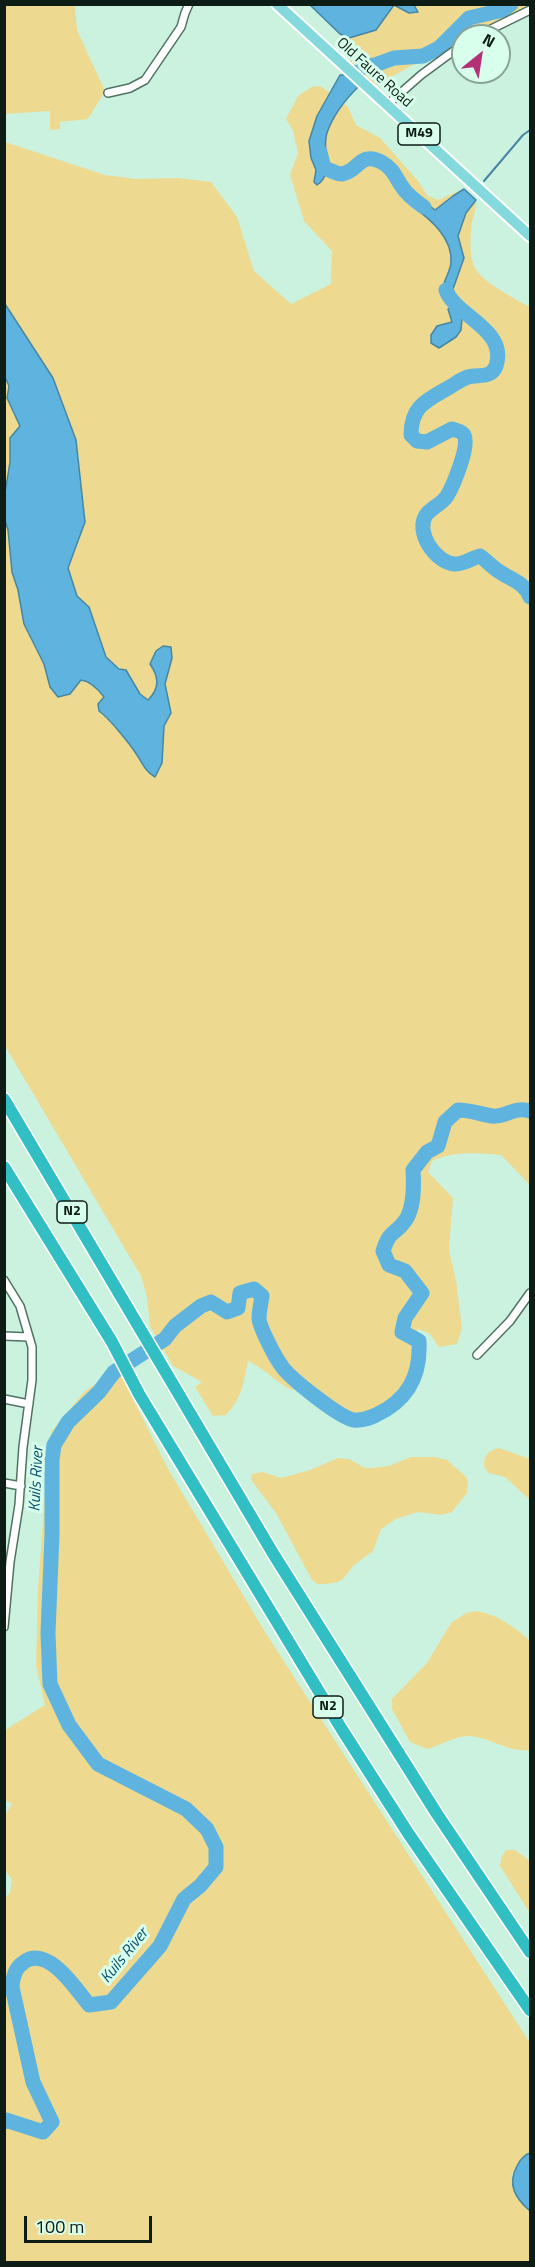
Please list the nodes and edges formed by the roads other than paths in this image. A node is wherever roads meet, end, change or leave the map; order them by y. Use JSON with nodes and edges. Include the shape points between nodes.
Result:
{"nodes":[{"id":1,"x":189,"y":4,"type":"edge"},
{"id":2,"x":277,"y":4,"type":"edge"},
{"id":3,"x":531,"y":10,"type":"edge"},
{"id":4,"x":502,"y":24,"type":"edge"},
{"id":5,"x":451,"y":53,"type":"edge"},
{"id":6,"x":108,"y":93,"type":"dead end"},
{"id":7,"x":387,"y":105,"type":"junction"},
{"id":8,"x":531,"y":236,"type":"edge"},
{"id":9,"x":4,"y":1099,"type":"edge"},
{"id":10,"x":4,"y":1167,"type":"edge"},
{"id":11,"x":4,"y":1280,"type":"edge"},
{"id":12,"x":531,"y":1293,"type":"edge"},
{"id":13,"x":4,"y":1336,"type":"edge"},
{"id":14,"x":28,"y":1337,"type":"junction"},
{"id":15,"x":477,"y":1354,"type":"dead end"},
{"id":16,"x":4,"y":1399,"type":"edge"},
{"id":17,"x":29,"y":1404,"type":"junction"},
{"id":18,"x":4,"y":1483,"type":"edge"},
{"id":19,"x":21,"y":1486,"type":"junction"},
{"id":20,"x":4,"y":1627,"type":"edge"},
{"id":21,"x":531,"y":1952,"type":"edge"},
{"id":22,"x":531,"y":2010,"type":"edge"}],
"edges":[{"from":1,"to":6,"type":"street","via":[[182,27],[145,81]]},
{"from":2,"to":7,"type":"main road","name":"Old Faure Road","number":"M49"},
{"from":3,"to":4,"type":"street"},
{"from":5,"to":7,"type":"street"},
{"from":7,"to":8,"type":"main road","name":"Old Faure Road","number":"M49"},
{"from":9,"to":21,"type":"highway","number":"N2","via":[[274,1555],[437,1814]]},
{"from":10,"to":22,"type":"highway","number":"N2","via":[[341,1728],[408,1833]]},
{"from":11,"to":14,"type":"street","via":[[20,1306]]},
{"from":12,"to":15,"type":"street"},
{"from":13,"to":14,"type":"street"},
{"from":14,"to":17,"type":"street","via":[[32,1347]]},
{"from":16,"to":17,"type":"street"},
{"from":17,"to":19,"type":"street"},
{"from":18,"to":19,"type":"street"},
{"from":19,"to":20,"type":"street"}]}
